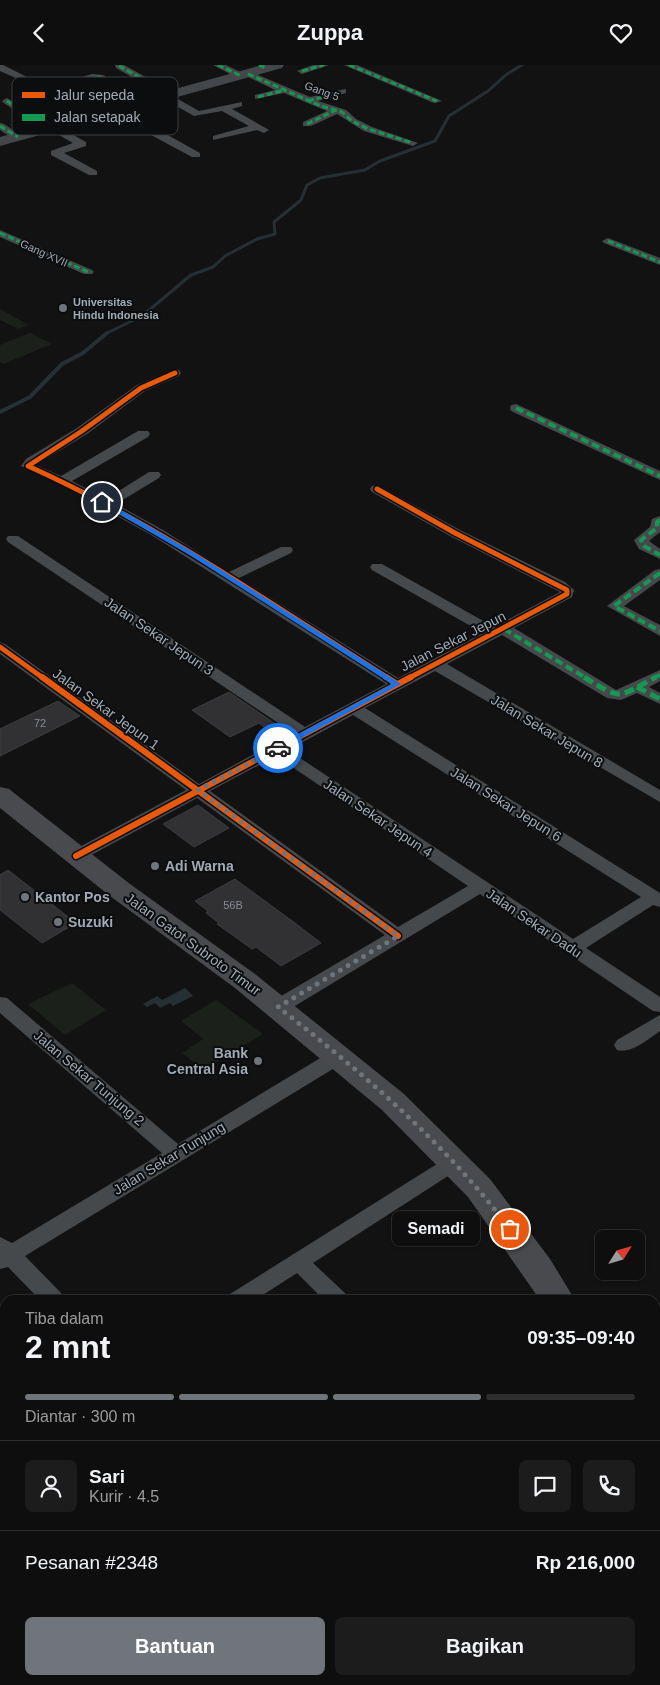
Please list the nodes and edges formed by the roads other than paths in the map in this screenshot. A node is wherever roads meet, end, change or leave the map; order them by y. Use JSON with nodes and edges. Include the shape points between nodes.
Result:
{"nodes":[{"id":1,"x":218,"y":65,"type":"edge"},
{"id":2,"x":324,"y":65,"type":"edge"},
{"id":3,"x":348,"y":65,"type":"edge"},
{"id":4,"x":0,"y":67,"type":"edge"},
{"id":5,"x":119,"y":67,"type":"dead end"},
{"id":6,"x":258,"y":70,"type":"edge"},
{"id":7,"x":302,"y":71,"type":"dead end"},
{"id":8,"x":22,"y":77,"type":"edge"},
{"id":9,"x":137,"y":77,"type":"edge"},
{"id":10,"x":285,"y":90,"type":"junction"},
{"id":11,"x":343,"y":91,"type":"dead end"},
{"id":12,"x":178,"y":94,"type":"edge"},
{"id":13,"x":258,"y":97,"type":"dead end"},
{"id":14,"x":7,"y":101,"type":"dead end"},
{"id":15,"x":178,"y":101,"type":"edge"},
{"id":16,"x":308,"y":101,"type":"junction"},
{"id":17,"x":437,"y":101,"type":"dead end"},
{"id":18,"x":12,"y":104,"type":"edge"},
{"id":19,"x":239,"y":104,"type":"dead end"},
{"id":20,"x":223,"y":108,"type":"junction"},
{"id":21,"x":336,"y":110,"type":"junction"},
{"id":22,"x":307,"y":124,"type":"dead end"},
{"id":23,"x":0,"y":126,"type":"edge"},
{"id":24,"x":12,"y":133,"type":"edge"},
{"id":25,"x":15,"y":135,"type":"edge"},
{"id":26,"x":26,"y":135,"type":"edge"},
{"id":27,"x":63,"y":135,"type":"edge"},
{"id":28,"x":160,"y":135,"type":"edge"},
{"id":29,"x":18,"y":137,"type":"junction"},
{"id":30,"x":217,"y":138,"type":"dead end"},
{"id":31,"x":0,"y":142,"type":"edge"},
{"id":32,"x":413,"y":143,"type":"dead end"},
{"id":33,"x":196,"y":155,"type":"dead end"},
{"id":34,"x":93,"y":173,"type":"dead end"},
{"id":35,"x":0,"y":233,"type":"edge"},
{"id":36,"x":608,"y":241,"type":"dead end"},
{"id":37,"x":660,"y":262,"type":"edge"},
{"id":38,"x":88,"y":272,"type":"dead end"},
{"id":39,"x":175,"y":373,"type":"dead end"},
{"id":40,"x":516,"y":408,"type":"dead end"},
{"id":41,"x":143,"y":434,"type":"dead end"},
{"id":42,"x":154,"y":475,"type":"dead end"},
{"id":43,"x":660,"y":476,"type":"edge"},
{"id":44,"x":62,"y":481,"type":"junction"},
{"id":45,"x":376,"y":489,"type":"dead end"},
{"id":46,"x":107,"y":504,"type":"junction"},
{"id":47,"x":660,"y":520,"type":"edge"},
{"id":48,"x":13,"y":539,"type":"dead end"},
{"id":49,"x":286,"y":549,"type":"dead end"},
{"id":50,"x":660,"y":555,"type":"edge"},
{"id":51,"x":377,"y":567,"type":"dead end"},
{"id":52,"x":660,"y":573,"type":"edge"},
{"id":53,"x":229,"y":577,"type":"junction"},
{"id":54,"x":499,"y":631,"type":"junction"},
{"id":55,"x":660,"y":631,"type":"edge"},
{"id":56,"x":0,"y":647,"type":"edge"},
{"id":57,"x":435,"y":665,"type":"junction"},
{"id":58,"x":660,"y":675,"type":"edge"},
{"id":59,"x":397,"y":684,"type":"junction"},
{"id":60,"x":637,"y":687,"type":"junction"},
{"id":61,"x":660,"y":699,"type":"edge"},
{"id":62,"x":353,"y":708,"type":"junction"},
{"id":63,"x":305,"y":734,"type":"junction"},
{"id":64,"x":276,"y":749,"type":"junction"},
{"id":65,"x":198,"y":790,"type":"junction"},
{"id":66,"x":0,"y":795,"type":"edge"},
{"id":67,"x":660,"y":797,"type":"edge"},
{"id":68,"x":76,"y":856,"type":"junction"},
{"id":69,"x":480,"y":886,"type":"junction"},
{"id":70,"x":656,"y":899,"type":"edge"},
{"id":71,"x":398,"y":936,"type":"junction"},
{"id":72,"x":572,"y":948,"type":"junction"},
{"id":73,"x":0,"y":1003,"type":"edge"},
{"id":74,"x":278,"y":1007,"type":"junction"},
{"id":75,"x":660,"y":1007,"type":"edge"},
{"id":76,"x":660,"y":1023,"type":"edge"},
{"id":77,"x":624,"y":1045,"type":"dead end"},
{"id":78,"x":339,"y":1056,"type":"junction"},
{"id":79,"x":177,"y":1153,"type":"junction"},
{"id":80,"x":455,"y":1162,"type":"junction"},
{"id":81,"x":3,"y":1254,"type":"edge"},
{"id":82,"x":299,"y":1261,"type":"junction"},
{"id":83,"x":48,"y":1295,"type":"edge"},
{"id":84,"x":246,"y":1295,"type":"edge"},
{"id":85,"x":333,"y":1295,"type":"edge"},
{"id":86,"x":555,"y":1295,"type":"edge"}],
"edges":[{"from":1,"to":6,"type":"street","name":"Gang 5"},
{"from":2,"to":7,"type":"street"},
{"from":3,"to":17,"type":"street"},
{"from":4,"to":8,"type":"street"},
{"from":5,"to":9,"type":"street"},
{"from":6,"to":10,"type":"street","name":"Gang 5"},
{"from":6,"to":12,"type":"main road"},
{"from":10,"to":13,"type":"street"},
{"from":10,"to":16,"type":"street","name":"Gang 5"},
{"from":11,"to":16,"type":"street"},
{"from":14,"to":18,"type":"street"},
{"from":15,"to":20,"type":"street","via":[[198,114]]},
{"from":16,"to":21,"type":"street","name":"Gang 5"},
{"from":19,"to":20,"type":"street"},
{"from":20,"to":30,"type":"street","via":[[260,129]]},
{"from":21,"to":22,"type":"street"},
{"from":21,"to":32,"type":"street","name":"Gang 5","via":[[368,129]]},
{"from":23,"to":24,"type":"street"},
{"from":25,"to":29,"type":"street"},
{"from":26,"to":29,"type":"main road"},
{"from":27,"to":34,"type":"street","via":[[82,144],[56,153]]},
{"from":28,"to":33,"type":"street"},
{"from":29,"to":31,"type":"main road"},
{"from":35,"to":38,"type":"street","name":"Gang XVII"},
{"from":36,"to":37,"type":"street"},
{"from":39,"to":44,"type":"street","via":[[141,388],[28,466]]},
{"from":40,"to":43,"type":"street"},
{"from":41,"to":44,"type":"street"},
{"from":42,"to":46,"type":"street"},
{"from":44,"to":46,"type":"street"},
{"from":45,"to":54,"type":"street","name":"Jalan Sekar Jepun","via":[[567,590],[568,594],[563,598]]},
{"from":46,"to":53,"type":"street"},
{"from":47,"to":50,"type":"street","via":[[657,528],[641,540],[644,546]]},
{"from":48,"to":63,"type":"street","name":"Jalan Sekar Jepun 3"},
{"from":49,"to":53,"type":"street"},
{"from":51,"to":54,"type":"street"},
{"from":52,"to":55,"type":"street","via":[[614,606]]},
{"from":53,"to":59,"type":"street"},
{"from":54,"to":57,"type":"street","name":"Jalan Sekar Jepun"},
{"from":54,"to":60,"type":"street","name":"Jalan Sekar Jepun","via":[[613,695],[621,695]]},
{"from":56,"to":65,"type":"street","name":"Jalan Sekar Jepun 1"},
{"from":57,"to":59,"type":"street","name":"Jalan Sekar Jepun"},
{"from":57,"to":67,"type":"street","name":"Jalan Sekar Jepun 8"},
{"from":58,"to":60,"type":"street","name":"Jalan Sekar Jepun"},
{"from":59,"to":62,"type":"street","name":"Jalan Sekar Jepun"},
{"from":60,"to":61,"type":"street"},
{"from":62,"to":63,"type":"street","name":"Jalan Sekar Jepun"},
{"from":62,"to":70,"type":"street","name":"Jalan Sekar Jepun 6"},
{"from":63,"to":64,"type":"street","name":"Jalan Sekar Jepun"},
{"from":64,"to":65,"type":"street","name":"Jalan Sekar Jepun"},
{"from":64,"to":69,"type":"street","name":"Jalan Sekar Jepun 4"},
{"from":65,"to":68,"type":"street","name":"Jalan Sekar Jepun"},
{"from":65,"to":71,"type":"street","name":"Jalan Sekar Jepun 1"},
{"from":66,"to":68,"type":"highway","name":"Jalan Gatot Subroto Timur"},
{"from":68,"to":74,"type":"highway","name":"Jalan Gatot Subroto Timur"},
{"from":69,"to":71,"type":"street","name":"Jalan Sekar Dadu"},
{"from":69,"to":72,"type":"street","name":"Jalan Sekar Dadu"},
{"from":70,"to":72,"type":"street"},
{"from":71,"to":74,"type":"street","name":"Jalan Sekar Dadu"},
{"from":72,"to":75,"type":"street","name":"Jalan Sekar Dadu"},
{"from":73,"to":79,"type":"street","name":"Jalan Sekar Tunjung 2"},
{"from":74,"to":78,"type":"highway","name":"Jalan Gatot Subroto Timur"},
{"from":76,"to":77,"type":"street"},
{"from":78,"to":79,"type":"street","name":"Jalan Sekar Tunjung"},
{"from":78,"to":80,"type":"highway","name":"Jalan Gatot Subroto Timur"},
{"from":79,"to":81,"type":"street","name":"Jalan Sekar Tunjung"},
{"from":80,"to":82,"type":"street"},
{"from":80,"to":86,"type":"highway","name":"Jalan Gatot Subroto Timur","via":[[510,1229]]},
{"from":81,"to":83,"type":"street"},
{"from":82,"to":84,"type":"street"},
{"from":82,"to":85,"type":"street"}]}
